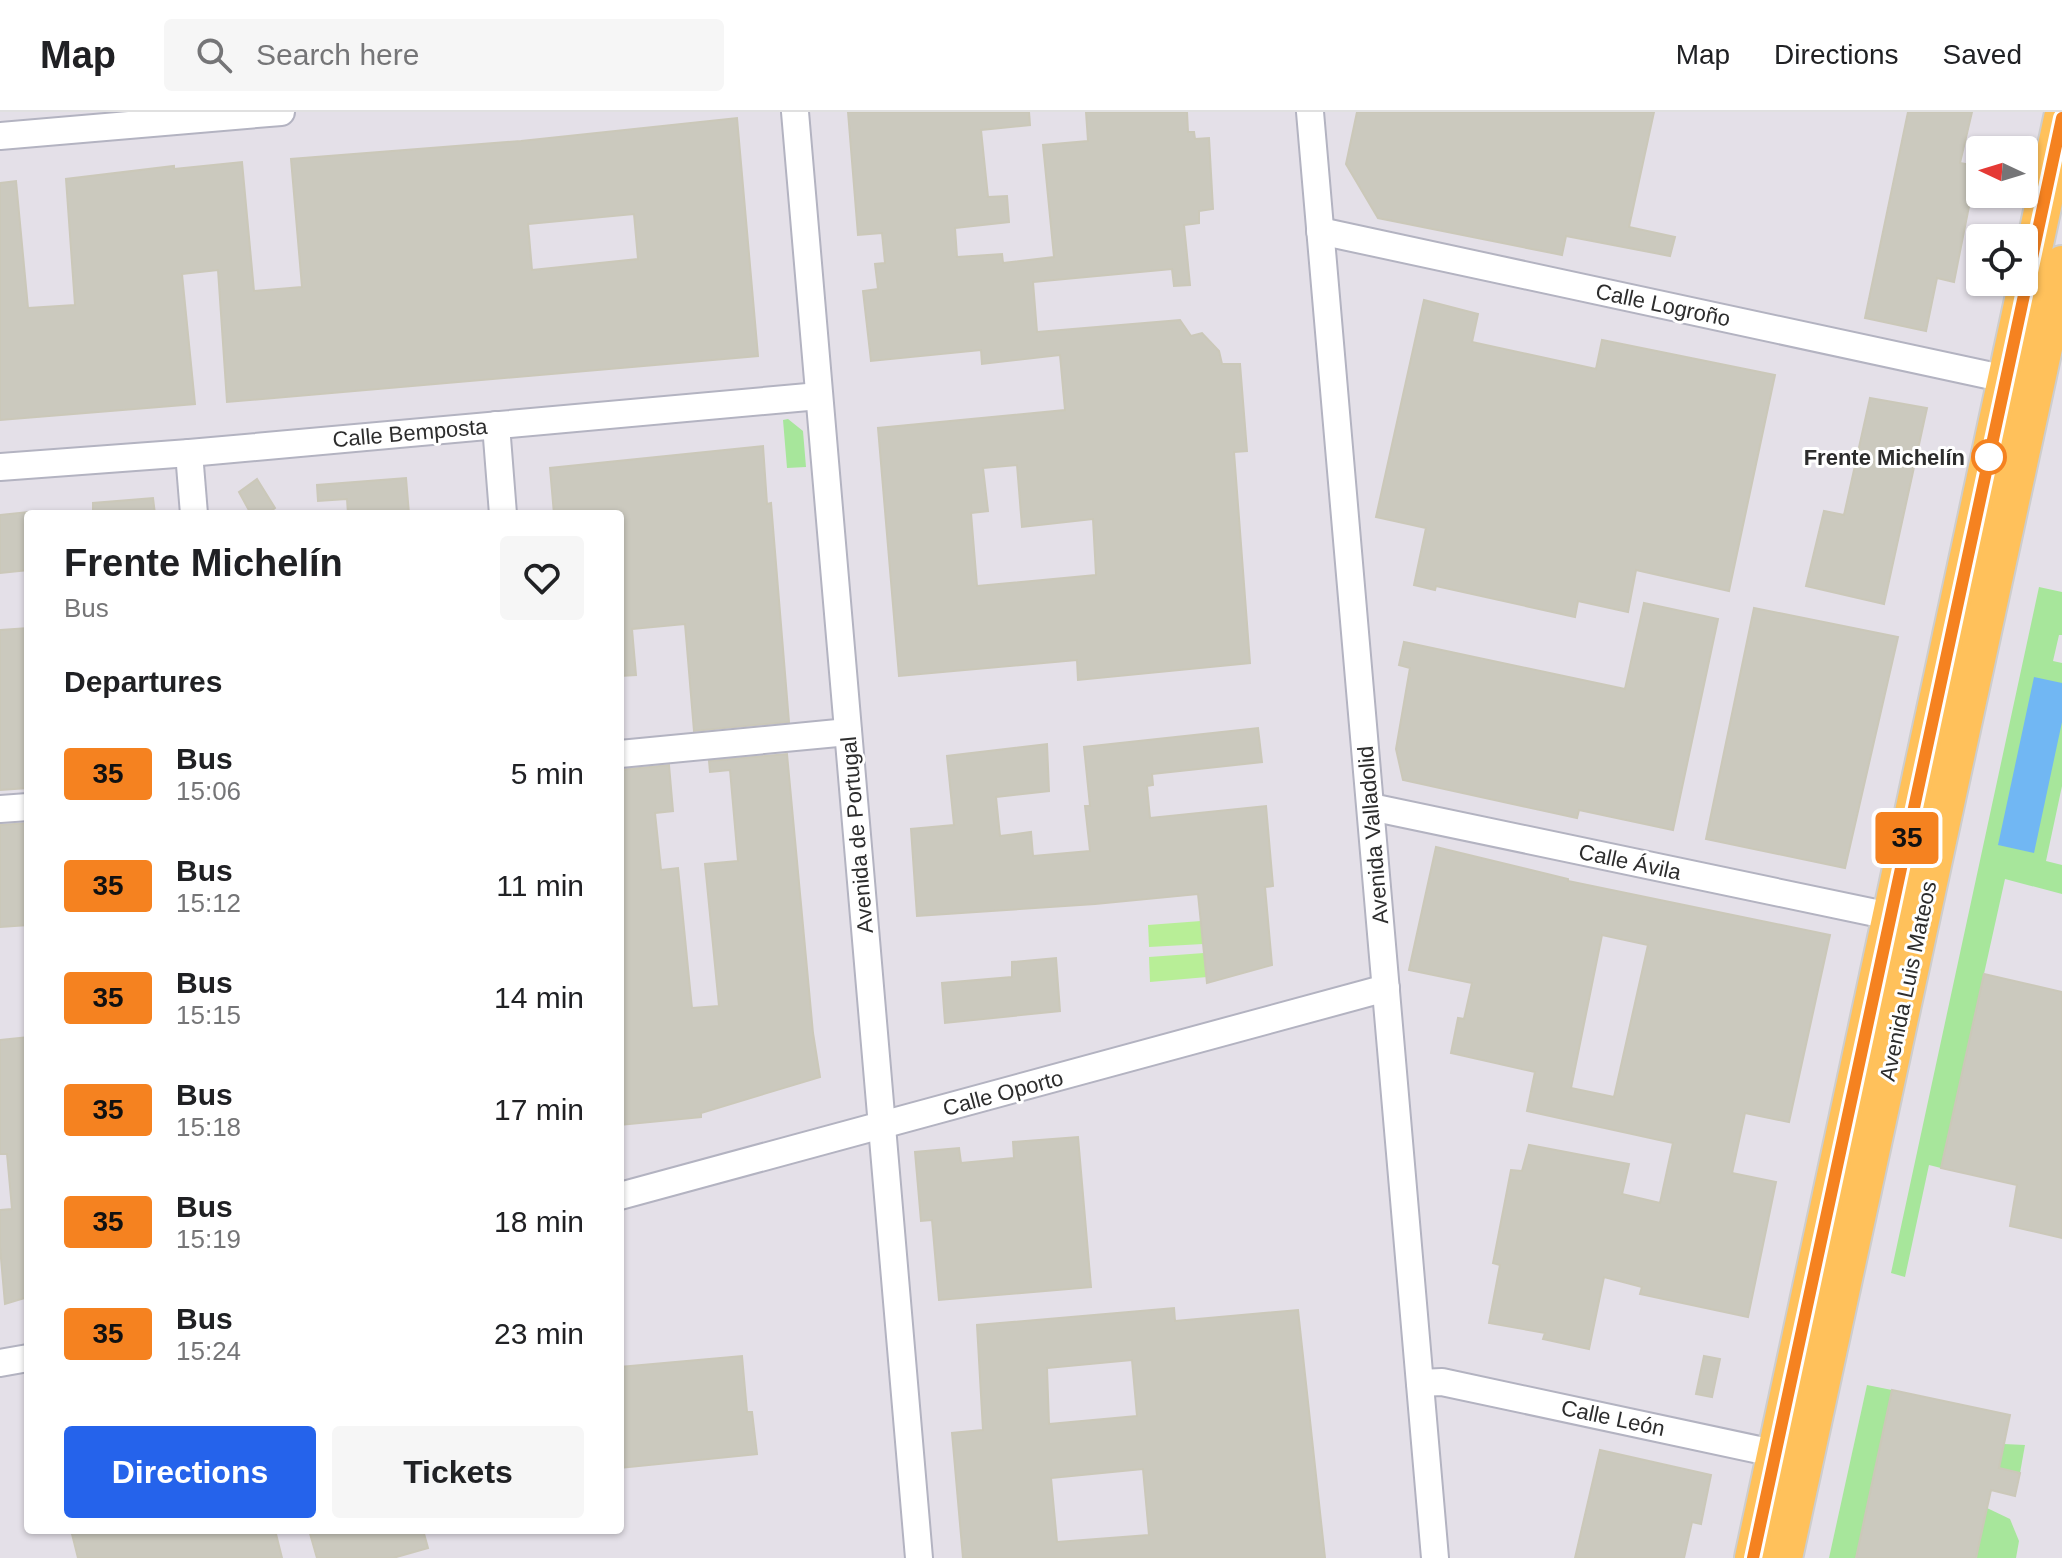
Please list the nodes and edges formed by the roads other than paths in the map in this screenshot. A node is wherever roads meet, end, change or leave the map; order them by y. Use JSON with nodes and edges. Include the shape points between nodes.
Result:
{"nodes":[{"id":1,"x":281,"y":112,"type":"edge"},
{"id":2,"x":795,"y":112,"type":"edge"},
{"id":3,"x":1310,"y":112,"type":"edge"},
{"id":4,"x":2062,"y":118,"type":"edge"},
{"id":5,"x":0,"y":136,"type":"edge"},
{"id":6,"x":1320,"y":231,"type":"junction"},
{"id":7,"x":2062,"y":264,"type":"edge"},
{"id":8,"x":2006,"y":379,"type":"junction"},
{"id":9,"x":819,"y":396,"type":"junction"},
{"id":10,"x":496,"y":425,"type":"junction"},
{"id":11,"x":189,"y":453,"type":"junction"},
{"id":12,"x":0,"y":467,"type":"edge"},
{"id":13,"x":194,"y":510,"type":"edge"},
{"id":14,"x":503,"y":510,"type":"edge"},
{"id":15,"x":848,"y":732,"type":"junction"},
{"id":16,"x":624,"y":754,"type":"edge"},
{"id":17,"x":24,"y":807,"type":"edge"},
{"id":18,"x":1371,"y":807,"type":"junction"},
{"id":19,"x":0,"y":809,"type":"edge"},
{"id":20,"x":1890,"y":916,"type":"junction"},
{"id":21,"x":1386,"y":988,"type":"junction"},
{"id":22,"x":880,"y":1126,"type":"junction"},
{"id":23,"x":624,"y":1195,"type":"edge"},
{"id":24,"x":24,"y":1359,"type":"edge"},
{"id":25,"x":0,"y":1363,"type":"edge"},
{"id":26,"x":1420,"y":1383,"type":"junction"},
{"id":27,"x":1790,"y":1456,"type":"junction"},
{"id":28,"x":919,"y":1558,"type":"edge"},
{"id":29,"x":1435,"y":1558,"type":"edge"},
{"id":30,"x":1753,"y":1558,"type":"edge"},
{"id":31,"x":1784,"y":1558,"type":"edge"}],
"edges":[{"from":1,"to":5,"type":"street"},
{"from":2,"to":9,"type":"street","name":"Avenida de Portugal"},
{"from":3,"to":6,"type":"street","name":"Avenida Valladolid"},
{"from":4,"to":8,"type":"highway","name":"Avenida Luis Mateos"},
{"from":6,"to":8,"type":"street","name":"Calle Logroño"},
{"from":6,"to":18,"type":"street","name":"Avenida Valladolid"},
{"from":7,"to":27,"type":"highway","name":"Avenida Luis Mateos"},
{"from":8,"to":20,"type":"highway","name":"Avenida Luis Mateos"},
{"from":9,"to":10,"type":"street","name":"Calle Bemposta"},
{"from":9,"to":15,"type":"street","name":"Avenida de Portugal"},
{"from":10,"to":11,"type":"street","name":"Calle Bemposta"},
{"from":10,"to":14,"type":"street"},
{"from":11,"to":12,"type":"street","name":"Calle Bemposta"},
{"from":11,"to":13,"type":"street"},
{"from":15,"to":16,"type":"street"},
{"from":15,"to":22,"type":"street","name":"Avenida de Portugal"},
{"from":17,"to":19,"type":"street"},
{"from":18,"to":20,"type":"street","name":"Calle Ávila"},
{"from":18,"to":21,"type":"street","name":"Avenida Valladolid"},
{"from":20,"to":27,"type":"highway","name":"Avenida Luis Mateos"},
{"from":21,"to":22,"type":"street","name":"Calle Oporto"},
{"from":21,"to":26,"type":"street","name":"Avenida Valladolid"},
{"from":22,"to":23,"type":"street","name":"Calle Oporto"},
{"from":22,"to":28,"type":"street","name":"Avenida de Portugal"},
{"from":24,"to":25,"type":"street"},
{"from":26,"to":27,"type":"street","name":"Calle León","via":[[1442,1382]]},
{"from":26,"to":29,"type":"street","name":"Avenida Valladolid"},
{"from":27,"to":30,"type":"highway","name":"Avenida Luis Mateos"},
{"from":27,"to":31,"type":"highway","name":"Avenida Luis Mateos"}]}
